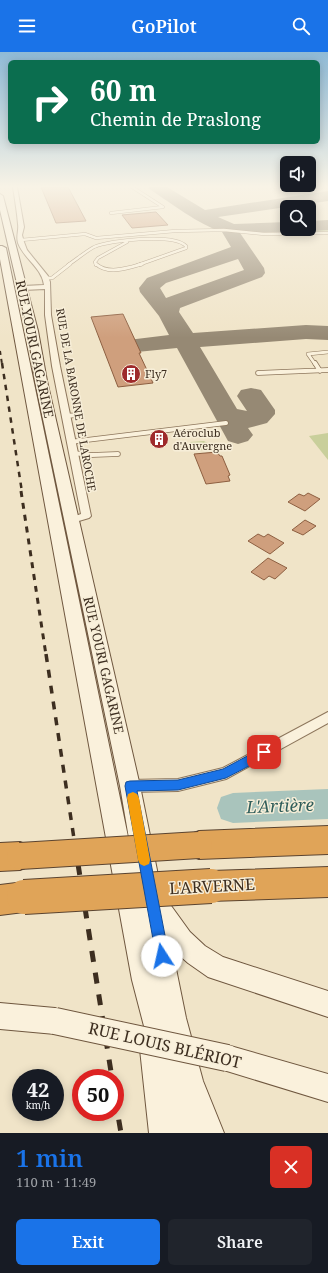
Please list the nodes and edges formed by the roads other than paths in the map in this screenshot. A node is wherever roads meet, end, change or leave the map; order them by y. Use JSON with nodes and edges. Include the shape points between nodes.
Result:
{"nodes":[{"id":1,"x":6,"y":237,"type":"edge"},
{"id":2,"x":48,"y":237,"type":"edge"},
{"id":3,"x":0,"y":240,"type":"edge"},
{"id":4,"x":21,"y":240,"type":"joint"},
{"id":5,"x":127,"y":242,"type":"junction"},
{"id":6,"x":6,"y":270,"type":"junction"},
{"id":7,"x":47,"y":283,"type":"junction"},
{"id":8,"x":9,"y":294,"type":"edge"},
{"id":9,"x":328,"y":352,"type":"edge"},
{"id":10,"x":328,"y":370,"type":"edge"},
{"id":11,"x":320,"y":371,"type":"junction"},
{"id":12,"x":258,"y":373,"type":"dead end"},
{"id":13,"x":78,"y":415,"type":"dead end"},
{"id":14,"x":66,"y":416,"type":"junction"},
{"id":15,"x":226,"y":423,"type":"dead end"},
{"id":16,"x":70,"y":442,"type":"junction"},
{"id":17,"x":72,"y":453,"type":"junction"},
{"id":18,"x":118,"y":454,"type":"dead end"},
{"id":19,"x":79,"y":518,"type":"junction"},
{"id":20,"x":328,"y":717,"type":"edge"},
{"id":21,"x":130,"y":786,"type":"junction"},
{"id":22,"x":328,"y":840,"type":"edge"},
{"id":23,"x":10,"y":857,"type":"edge"},
{"id":24,"x":328,"y":882,"type":"edge"},
{"id":25,"x":151,"y":895,"type":"junction"},
{"id":26,"x":12,"y":898,"type":"edge"},
{"id":27,"x":145,"y":980,"type":"junction"},
{"id":28,"x":328,"y":1004,"type":"edge"},
{"id":29,"x":0,"y":1016,"type":"edge"},
{"id":30,"x":328,"y":1088,"type":"edge"},
{"id":31,"x":163,"y":1133,"type":"edge"},
{"id":32,"x":187,"y":1133,"type":"edge"},
{"id":33,"x":210,"y":1133,"type":"edge"}],
"edges":[{"from":1,"to":8,"type":"main road","name":"RUE YOURI GAGARINE"},
{"from":2,"to":4,"type":"lane"},
{"from":3,"to":6,"type":"main road","name":"RUE YOURI GAGARINE"},
{"from":4,"to":7,"type":"street"},
{"from":5,"to":5,"type":"lane","via":[[175,240],[182,242],[186,248],[127,268],[105,269],[96,264],[98,258]]},
{"from":5,"to":7,"type":"lane","via":[[95,247]]},
{"from":6,"to":8,"type":"main road","name":"RUE YOURI GAGARINE"},
{"from":6,"to":8,"type":"main road","via":[[13,275],[15,286]]},
{"from":7,"to":8,"type":"street"},
{"from":7,"to":14,"type":"street","name":"RUE DE LA BARONNE DE LAROCHE","via":[[48,313]]},
{"from":8,"to":19,"type":"main road","name":"RUE YOURI GAGARINE","via":[[41,381]]},
{"from":8,"to":27,"type":"main road","name":"RUE YOURI GAGARINE"},
{"from":9,"to":11,"type":"lane","via":[[308,354]]},
{"from":10,"to":11,"type":"lane"},
{"from":11,"to":12,"type":"lane"},
{"from":13,"to":14,"type":"lane"},
{"from":14,"to":16,"type":"street","name":"RUE DE LA BARONNE DE LAROCHE"},
{"from":15,"to":16,"type":"lane"},
{"from":16,"to":17,"type":"street","name":"RUE DE LA BARONNE DE LAROCHE"},
{"from":17,"to":18,"type":"lane"},
{"from":17,"to":19,"type":"street","name":"RUE DE LA BARONNE DE LAROCHE"},
{"from":19,"to":21,"type":"main road","name":"RUE YOURI GAGARINE"},
{"from":20,"to":21,"type":"street","via":[[226,773],[178,785]]},
{"from":21,"to":25,"type":"main road","name":"RUE YOURI GAGARINE"},
{"from":22,"to":23,"type":"highway","bridge":true},
{"from":24,"to":26,"type":"highway","name":"L'ARVERNE","bridge":true},
{"from":25,"to":28,"type":"main road","via":[[185,946],[202,959],[218,968]]},
{"from":25,"to":33,"type":"main road","name":"RUE YOURI GAGARINE","via":[[173,1018],[189,1082]]},
{"from":27,"to":31,"type":"main road"},
{"from":27,"to":32,"type":"main road"},
{"from":29,"to":30,"type":"main road","name":"RUE LOUIS BLÉRIOT","bridge":true,"via":[[55,1021],[227,1058]]}]}
